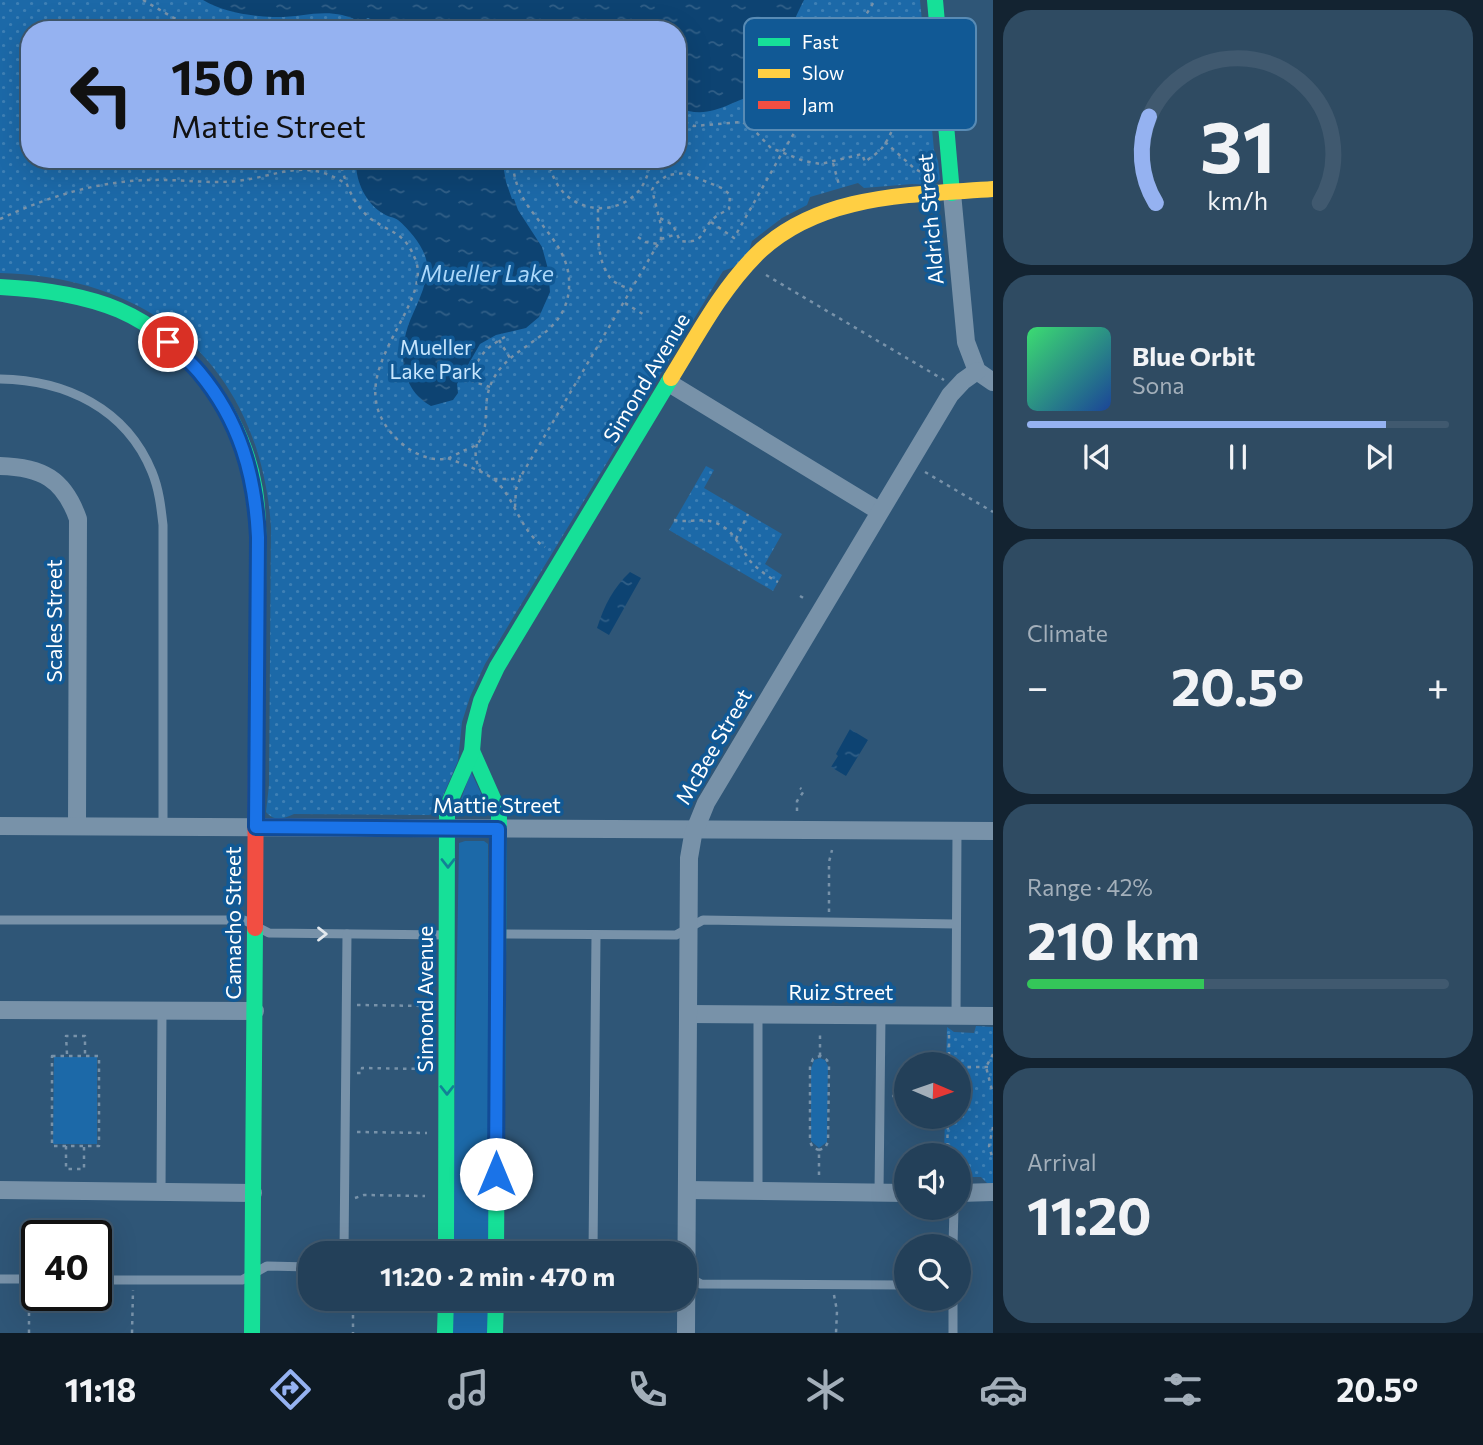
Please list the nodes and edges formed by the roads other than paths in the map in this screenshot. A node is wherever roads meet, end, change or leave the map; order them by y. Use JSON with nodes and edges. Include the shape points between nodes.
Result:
{"nodes":[{"id":1,"x":935,"y":0,"type":"edge"},
{"id":2,"x":937,"y":18,"type":"edge"},
{"id":3,"x":946,"y":130,"type":"edge"},
{"id":4,"x":993,"y":189,"type":"edge"},
{"id":5,"x":952,"y":193,"type":"junction"},
{"id":6,"x":0,"y":287,"type":"edge"},
{"id":7,"x":977,"y":371,"type":"junction"},
{"id":8,"x":0,"y":379,"type":"edge"},
{"id":9,"x":993,"y":382,"type":"edge"},
{"id":10,"x":669,"y":383,"type":"junction"},
{"id":11,"x":0,"y":466,"type":"edge"},
{"id":12,"x":879,"y":511,"type":"junction"},
{"id":13,"x":472,"y":751,"type":"junction"},
{"id":14,"x":0,"y":825,"type":"edge"},
{"id":15,"x":77,"y":826,"type":"junction"},
{"id":16,"x":256,"y":827,"type":"junction"},
{"id":17,"x":163,"y":828,"type":"junction"},
{"id":18,"x":447,"y":829,"type":"junction"},
{"id":19,"x":498,"y":829,"type":"junction"},
{"id":20,"x":695,"y":830,"type":"junction"},
{"id":21,"x":957,"y":831,"type":"junction"},
{"id":22,"x":993,"y":831,"type":"edge"},
{"id":23,"x":0,"y":920,"type":"edge"},
{"id":24,"x":956,"y":924,"type":"junction"},
{"id":25,"x":256,"y":927,"type":"junction"},
{"id":26,"x":689,"y":928,"type":"junction"},
{"id":27,"x":347,"y":934,"type":"junction"},
{"id":28,"x":497,"y":934,"type":"junction"},
{"id":29,"x":447,"y":935,"type":"junction"},
{"id":30,"x":596,"y":935,"type":"junction"},
{"id":31,"x":0,"y":1010,"type":"edge"},
{"id":32,"x":162,"y":1010,"type":"junction"},
{"id":33,"x":255,"y":1011,"type":"junction"},
{"id":34,"x":688,"y":1014,"type":"junction"},
{"id":35,"x":758,"y":1015,"type":"junction"},
{"id":36,"x":881,"y":1016,"type":"junction"},
{"id":37,"x":956,"y":1016,"type":"junction"},
{"id":38,"x":993,"y":1016,"type":"edge"},
{"id":39,"x":0,"y":1190,"type":"edge"},
{"id":40,"x":687,"y":1190,"type":"junction"},
{"id":41,"x":758,"y":1191,"type":"junction"},
{"id":42,"x":161,"y":1192,"type":"junction"},
{"id":43,"x":879,"y":1192,"type":"junction"},
{"id":44,"x":993,"y":1192,"type":"edge"},
{"id":45,"x":253,"y":1193,"type":"junction"},
{"id":46,"x":894,"y":1193,"type":"edge"},
{"id":47,"x":971,"y":1193,"type":"edge"},
{"id":48,"x":344,"y":1241,"type":"edge"},
{"id":49,"x":446,"y":1241,"type":"edge"},
{"id":50,"x":496,"y":1241,"type":"edge"},
{"id":51,"x":593,"y":1241,"type":"edge"},
{"id":52,"x":686,"y":1241,"type":"edge"},
{"id":53,"x":298,"y":1266,"type":"edge"},
{"id":54,"x":253,"y":1274,"type":"junction"},
{"id":55,"x":0,"y":1279,"type":"edge"},
{"id":56,"x":21,"y":1279,"type":"edge"},
{"id":57,"x":112,"y":1280,"type":"edge"},
{"id":58,"x":697,"y":1282,"type":"edge"},
{"id":59,"x":894,"y":1285,"type":"edge"},
{"id":60,"x":446,"y":1311,"type":"edge"},
{"id":61,"x":496,"y":1311,"type":"edge"},
{"id":62,"x":686,"y":1311,"type":"edge"},
{"id":63,"x":953,"y":1311,"type":"edge"},
{"id":64,"x":252,"y":1333,"type":"edge"},
{"id":65,"x":446,"y":1333,"type":"edge"},
{"id":66,"x":495,"y":1333,"type":"edge"},
{"id":67,"x":686,"y":1333,"type":"edge"},
{"id":68,"x":953,"y":1333,"type":"edge"}],
"edges":[{"from":1,"to":2,"type":"street","name":"Aldrich Street"},
{"from":3,"to":5,"type":"street","name":"Aldrich Street"},
{"from":4,"to":5,"type":"street","name":"Simond Avenue"},
{"from":5,"to":7,"type":"street","name":"Aldrich Street","via":[[964,329]]},
{"from":5,"to":10,"type":"street","name":"Simond Avenue","via":[[842,206],[774,239],[740,271]]},
{"from":6,"to":16,"type":"street","name":"Camacho Street","via":[[56,292],[135,318],[198,371],[223,405],[251,474],[256,503]]},
{"from":7,"to":9,"type":"street"},
{"from":7,"to":12,"type":"street","name":"McBee Street","via":[[950,395]]},
{"from":8,"to":17,"type":"lane","via":[[52,384],[81,395],[134,440],[151,470],[163,525]]},
{"from":10,"to":12,"type":"street"},
{"from":10,"to":13,"type":"street","name":"Simond Avenue","via":[[497,667],[481,701]]},
{"from":11,"to":15,"type":"street","name":"Scales Street","via":[[41,472],[72,501],[78,519]]},
{"from":12,"to":20,"type":"street","name":"McBee Street","via":[[706,803]]},
{"from":13,"to":18,"type":"street","name":"Simond Avenue","via":[[450,798]]},
{"from":13,"to":19,"type":"street","via":[[497,804]]},
{"from":14,"to":15,"type":"street","name":"Mattie Street"},
{"from":15,"to":17,"type":"street","name":"Mattie Street"},
{"from":16,"to":17,"type":"street","name":"Mattie Street"},
{"from":16,"to":18,"type":"street","name":"Mattie Street"},
{"from":16,"to":25,"type":"street","name":"Camacho Street"},
{"from":18,"to":19,"type":"street","name":"Mattie Street"},
{"from":18,"to":29,"type":"street","name":"Simond Avenue","one_way":true},
{"from":19,"to":20,"type":"street","name":"Mattie Street"},
{"from":19,"to":28,"type":"street"},
{"from":20,"to":21,"type":"street","name":"Mattie Street"},
{"from":20,"to":26,"type":"street","name":"McBee Street","via":[[689,858]]},
{"from":21,"to":22,"type":"street","name":"Mattie Street"},
{"from":21,"to":24,"type":"lane"},
{"from":23,"to":25,"type":"lane","via":[[244,920]]},
{"from":24,"to":26,"type":"lane","via":[[703,920]]},
{"from":24,"to":37,"type":"lane"},
{"from":25,"to":27,"type":"lane","one_way":true,"via":[[269,933]]},
{"from":25,"to":33,"type":"street","name":"Camacho Street"},
{"from":26,"to":30,"type":"lane","via":[[676,935]]},
{"from":26,"to":34,"type":"street","name":"McBee Street"},
{"from":27,"to":29,"type":"lane"},
{"from":27,"to":48,"type":"lane"},
{"from":28,"to":30,"type":"lane"},
{"from":28,"to":50,"type":"street"},
{"from":29,"to":49,"type":"street","name":"Simond Avenue","one_way":true},
{"from":30,"to":51,"type":"lane"},
{"from":31,"to":32,"type":"street"},
{"from":32,"to":33,"type":"street"},
{"from":32,"to":42,"type":"lane"},
{"from":33,"to":45,"type":"street","name":"Camacho Street"},
{"from":34,"to":35,"type":"street","name":"Ruiz Street"},
{"from":34,"to":40,"type":"street","name":"McBee Street"},
{"from":35,"to":36,"type":"street","name":"Ruiz Street"},
{"from":35,"to":41,"type":"lane"},
{"from":36,"to":37,"type":"street","name":"Ruiz Street"},
{"from":36,"to":43,"type":"lane"},
{"from":37,"to":38,"type":"street","name":"Ruiz Street"},
{"from":39,"to":42,"type":"street"},
{"from":40,"to":41,"type":"street"},
{"from":40,"to":52,"type":"street","name":"McBee Street"},
{"from":41,"to":43,"type":"street"},
{"from":42,"to":45,"type":"street"},
{"from":43,"to":46,"type":"street"},
{"from":44,"to":47,"type":"street"},
{"from":45,"to":54,"type":"street","name":"Camacho Street"},
{"from":53,"to":54,"type":"lane","via":[[267,1266]]},
{"from":54,"to":57,"type":"lane","via":[[242,1280]]},
{"from":54,"to":64,"type":"street","name":"Camacho Street"},
{"from":55,"to":56,"type":"lane"},
{"from":58,"to":59,"type":"lane"},
{"from":60,"to":65,"type":"street"},
{"from":61,"to":66,"type":"street"},
{"from":62,"to":67,"type":"street","name":"McBee Street"},
{"from":63,"to":68,"type":"lane"}]}
